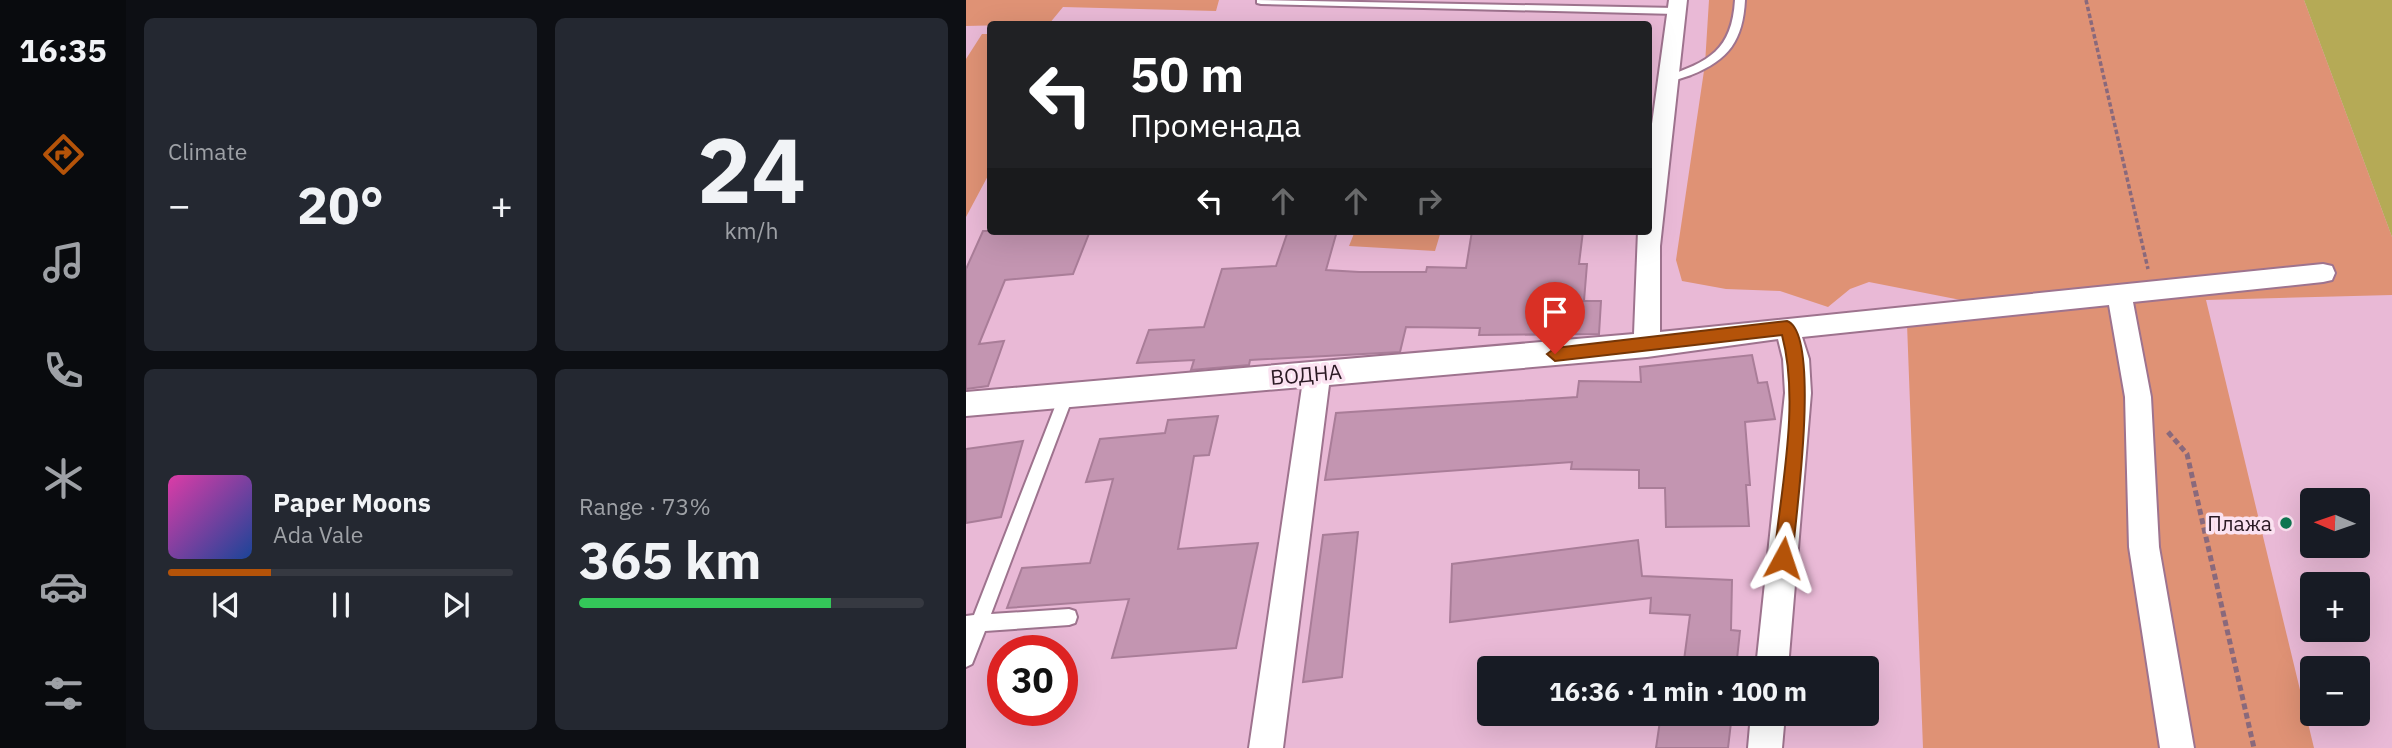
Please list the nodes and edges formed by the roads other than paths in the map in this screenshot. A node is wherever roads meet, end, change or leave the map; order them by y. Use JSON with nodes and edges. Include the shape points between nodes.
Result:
{"nodes":[{"id":1,"x":1740,"y":0,"type":"edge"},
{"id":2,"x":1261,"y":1,"type":"edge"},
{"id":3,"x":1677,"y":5,"type":"edge"},
{"id":4,"x":1668,"y":79,"type":"junction"},
{"id":5,"x":1652,"y":213,"type":"edge"},
{"id":6,"x":1649,"y":235,"type":"edge"},
{"id":7,"x":2323,"y":273,"type":"dead end"},
{"id":8,"x":2119,"y":293,"type":"junction"},
{"id":9,"x":1787,"y":328,"type":"junction"},
{"id":10,"x":1647,"y":346,"type":"junction"},
{"id":11,"x":1317,"y":373,"type":"junction"},
{"id":12,"x":1066,"y":394,"type":"junction"},
{"id":13,"x":2137,"y":397,"type":"joint"},
{"id":14,"x":966,"y":404,"type":"edge"},
{"id":15,"x":1069,"y":617,"type":"dead end"},
{"id":16,"x":973,"y":624,"type":"edge"},
{"id":17,"x":1774,"y":656,"type":"edge"},
{"id":18,"x":966,"y":659,"type":"edge"},
{"id":19,"x":1767,"y":726,"type":"edge"},
{"id":20,"x":1266,"y":748,"type":"edge"},
{"id":21,"x":1765,"y":748,"type":"edge"},
{"id":22,"x":2177,"y":748,"type":"edge"}],
"edges":[{"from":1,"to":4,"type":"lane","via":[[1741,22],[1732,42],[1716,59]]},
{"from":2,"to":3,"type":"lane"},
{"from":3,"to":4,"type":"street"},
{"from":4,"to":5,"type":"street"},
{"from":6,"to":10,"type":"street"},
{"from":7,"to":8,"type":"street","name":"ВОДНА"},
{"from":8,"to":9,"type":"street","name":"ВОДНА"},
{"from":8,"to":13,"type":"street"},
{"from":9,"to":10,"type":"street","name":"ВОДНА"},
{"from":9,"to":17,"type":"street","via":[[1796,359],[1798,393]]},
{"from":10,"to":11,"type":"street","name":"ВОДНА"},
{"from":11,"to":12,"type":"street","name":"ВОДНА"},
{"from":11,"to":20,"type":"street"},
{"from":12,"to":14,"type":"street","name":"ВОДНА"},
{"from":12,"to":16,"type":"lane"},
{"from":13,"to":22,"type":"street","via":[[2144,547]]},
{"from":15,"to":16,"type":"lane"},
{"from":16,"to":18,"type":"lane"},
{"from":19,"to":21,"type":"street"}]}
